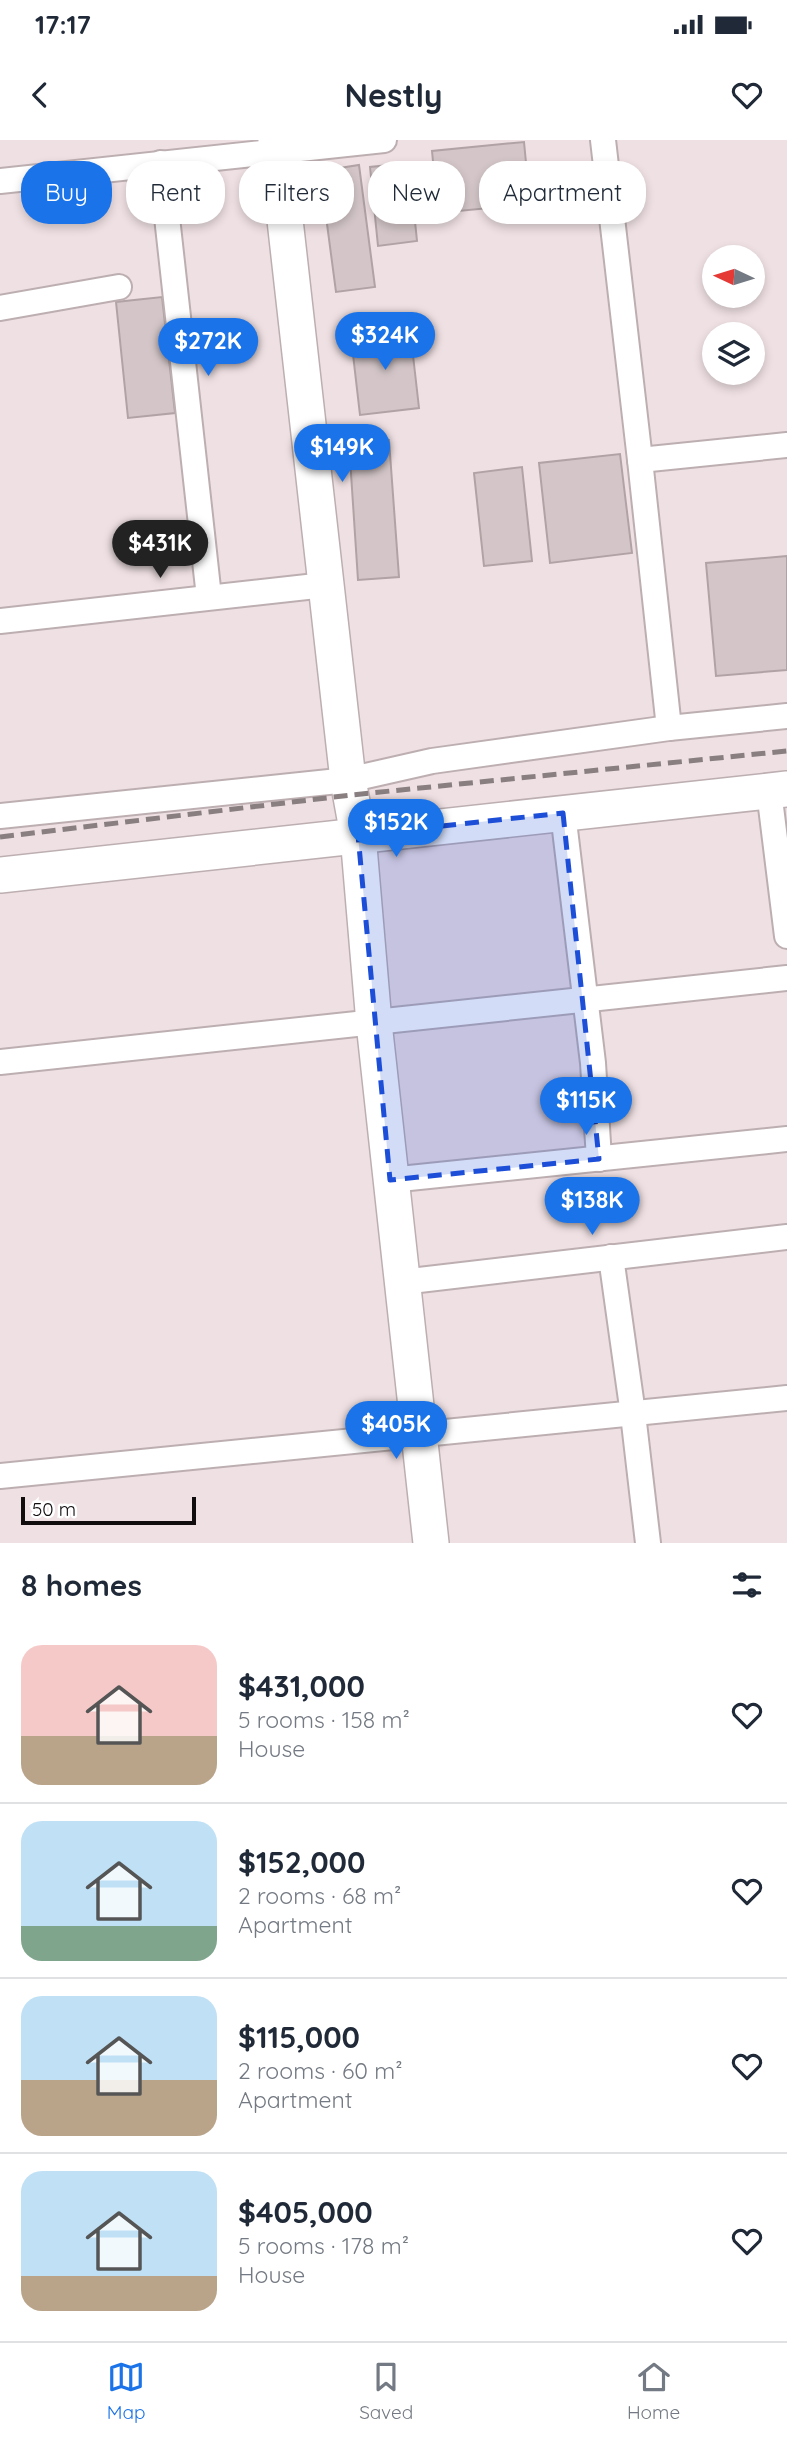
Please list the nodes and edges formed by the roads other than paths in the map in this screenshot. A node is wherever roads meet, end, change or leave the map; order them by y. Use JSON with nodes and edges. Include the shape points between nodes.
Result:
{"nodes":[{"id":1,"x":384,"y":140,"type":"edge"},
{"id":2,"x":603,"y":140,"type":"edge"},
{"id":3,"x":277,"y":145,"type":"edge"},
{"id":4,"x":174,"y":161,"type":"edge"},
{"id":5,"x":126,"y":166,"type":"edge"},
{"id":6,"x":0,"y":177,"type":"edge"},
{"id":7,"x":168,"y":224,"type":"edge"},
{"id":8,"x":119,"y":287,"type":"dead end"},
{"id":9,"x":0,"y":308,"type":"edge"},
{"id":10,"x":787,"y":445,"type":"edge"},
{"id":11,"x":640,"y":460,"type":"junction"},
{"id":12,"x":325,"y":585,"type":"junction"},
{"id":13,"x":209,"y":597,"type":"junction"},
{"id":14,"x":0,"y":621,"type":"edge"},
{"id":15,"x":787,"y":716,"type":"edge"},
{"id":16,"x":668,"y":727,"type":"junction"},
{"id":17,"x":348,"y":780,"type":"junction"},
{"id":18,"x":778,"y":790,"type":"edge"},
{"id":19,"x":563,"y":813,"type":"junction"},
{"id":20,"x":0,"y":816,"type":"edge"},
{"id":21,"x":358,"y":835,"type":"junction"},
{"id":22,"x":0,"y":875,"type":"edge"},
{"id":23,"x":787,"y":936,"type":"edge"},
{"id":24,"x":787,"y":978,"type":"edge"},
{"id":25,"x":585,"y":1000,"type":"junction"},
{"id":26,"x":374,"y":1023,"type":"junction"},
{"id":27,"x":0,"y":1062,"type":"edge"},
{"id":28,"x":787,"y":1139,"type":"edge"},
{"id":29,"x":599,"y":1158,"type":"junction"},
{"id":30,"x":390,"y":1180,"type":"junction"},
{"id":31,"x":787,"y":1237,"type":"edge"},
{"id":32,"x":611,"y":1257,"type":"junction"},
{"id":33,"x":402,"y":1282,"type":"junction"},
{"id":34,"x":787,"y":1398,"type":"edge"},
{"id":35,"x":633,"y":1414,"type":"junction"},
{"id":36,"x":418,"y":1436,"type":"junction"},
{"id":37,"x":0,"y":1476,"type":"edge"},
{"id":38,"x":431,"y":1543,"type":"edge"},
{"id":39,"x":648,"y":1543,"type":"edge"}],
"edges":[{"from":1,"to":3,"type":"street"},
{"from":2,"to":11,"type":"street"},
{"from":3,"to":4,"type":"street"},
{"from":3,"to":12,"type":"main road"},
{"from":5,"to":6,"type":"street"},
{"from":7,"to":13,"type":"street"},
{"from":8,"to":9,"type":"street"},
{"from":10,"to":11,"type":"street"},
{"from":11,"to":16,"type":"street"},
{"from":12,"to":13,"type":"street"},
{"from":12,"to":17,"type":"main road"},
{"from":13,"to":14,"type":"street"},
{"from":15,"to":16,"type":"street"},
{"from":16,"to":17,"type":"street","via":[[432,761]]},
{"from":17,"to":20,"type":"street"},
{"from":17,"to":21,"type":"main road"},
{"from":18,"to":19,"type":"main road"},
{"from":18,"to":23,"type":"street"},
{"from":19,"to":21,"type":"main road"},
{"from":19,"to":25,"type":"street"},
{"from":21,"to":22,"type":"main road"},
{"from":21,"to":26,"type":"main road"},
{"from":24,"to":25,"type":"street"},
{"from":25,"to":26,"type":"street"},
{"from":25,"to":29,"type":"street"},
{"from":26,"to":27,"type":"street"},
{"from":26,"to":30,"type":"main road"},
{"from":28,"to":29,"type":"street"},
{"from":29,"to":30,"type":"street"},
{"from":30,"to":33,"type":"main road"},
{"from":31,"to":32,"type":"street"},
{"from":32,"to":33,"type":"street"},
{"from":32,"to":35,"type":"street"},
{"from":33,"to":36,"type":"main road"},
{"from":34,"to":35,"type":"street"},
{"from":35,"to":36,"type":"street"},
{"from":35,"to":39,"type":"street"},
{"from":36,"to":37,"type":"street"},
{"from":36,"to":38,"type":"main road"}]}
